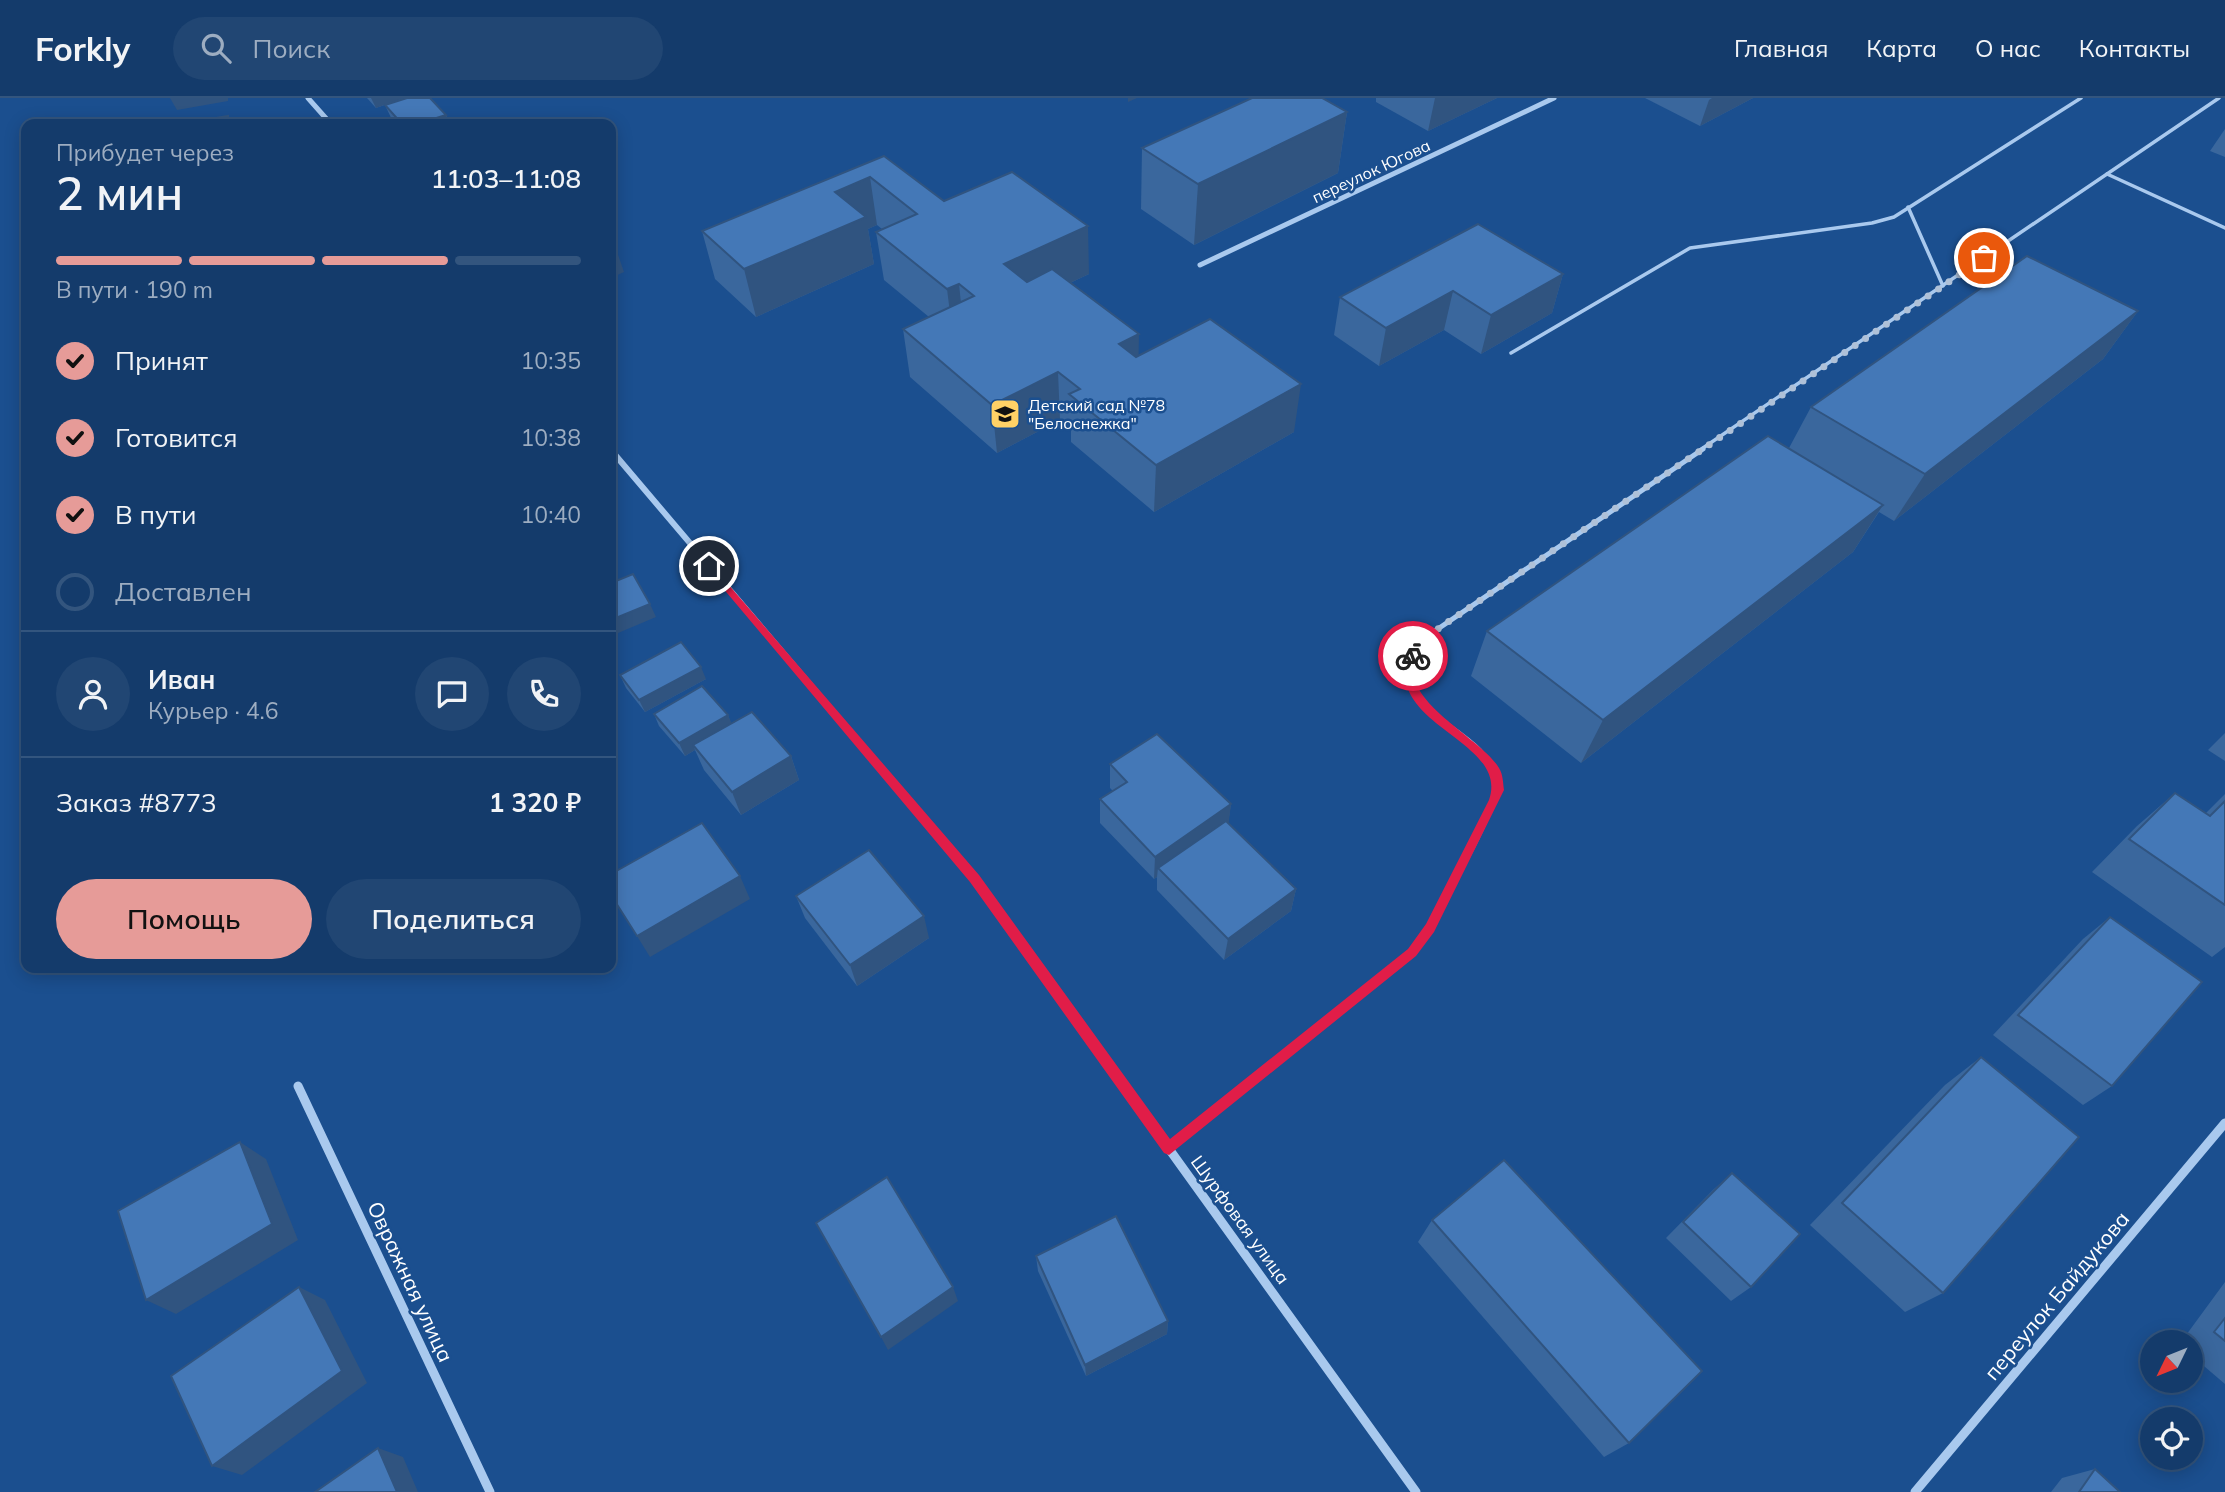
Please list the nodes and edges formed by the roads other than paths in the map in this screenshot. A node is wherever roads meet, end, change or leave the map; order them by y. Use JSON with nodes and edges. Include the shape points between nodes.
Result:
{"nodes":[{"id":1,"x":308,"y":98,"type":"edge"},
{"id":2,"x":1553,"y":98,"type":"edge"},
{"id":3,"x":2081,"y":98,"type":"edge"},
{"id":4,"x":2219,"y":98,"type":"edge"},
{"id":5,"x":327,"y":119,"type":"edge"},
{"id":6,"x":2107,"y":174,"type":"junction"},
{"id":7,"x":1908,"y":207,"type":"junction"},
{"id":8,"x":2225,"y":228,"type":"edge"},
{"id":9,"x":1200,"y":265,"type":"dead end"},
{"id":10,"x":1943,"y":286,"type":"junction"},
{"id":11,"x":1511,"y":353,"type":"dead end"},
{"id":12,"x":616,"y":456,"type":"edge"},
{"id":13,"x":298,"y":1086,"type":"dead end"},
{"id":14,"x":2225,"y":1123,"type":"edge"},
{"id":15,"x":1169,"y":1148,"type":"junction"},
{"id":16,"x":490,"y":1492,"type":"edge"},
{"id":17,"x":1416,"y":1492,"type":"edge"},
{"id":18,"x":1915,"y":1492,"type":"edge"}],
"edges":[{"from":1,"to":5,"type":"street"},
{"from":2,"to":9,"type":"street","name":"переулок Югова"},
{"from":3,"to":7,"type":"lane"},
{"from":4,"to":6,"type":"lane"},
{"from":6,"to":8,"type":"lane"},
{"from":6,"to":10,"type":"lane"},
{"from":7,"to":10,"type":"lane"},
{"from":7,"to":11,"type":"lane","via":[[1872,223],[1690,248]]},
{"from":10,"to":15,"type":"lane","via":[[1426,637],[1410,661],[1410,681],[1419,702],[1483,755],[1496,772],[1498,790],[1489,812],[1430,928],[1412,953]]},
{"from":12,"to":15,"type":"street","name":"Шурфовая улица","via":[[974,878]]},
{"from":13,"to":16,"type":"street","name":"Овражная улица"},
{"from":14,"to":18,"type":"street","name":"переулок Байдукова"},
{"from":15,"to":17,"type":"street","name":"Шурфовая улица"}]}
